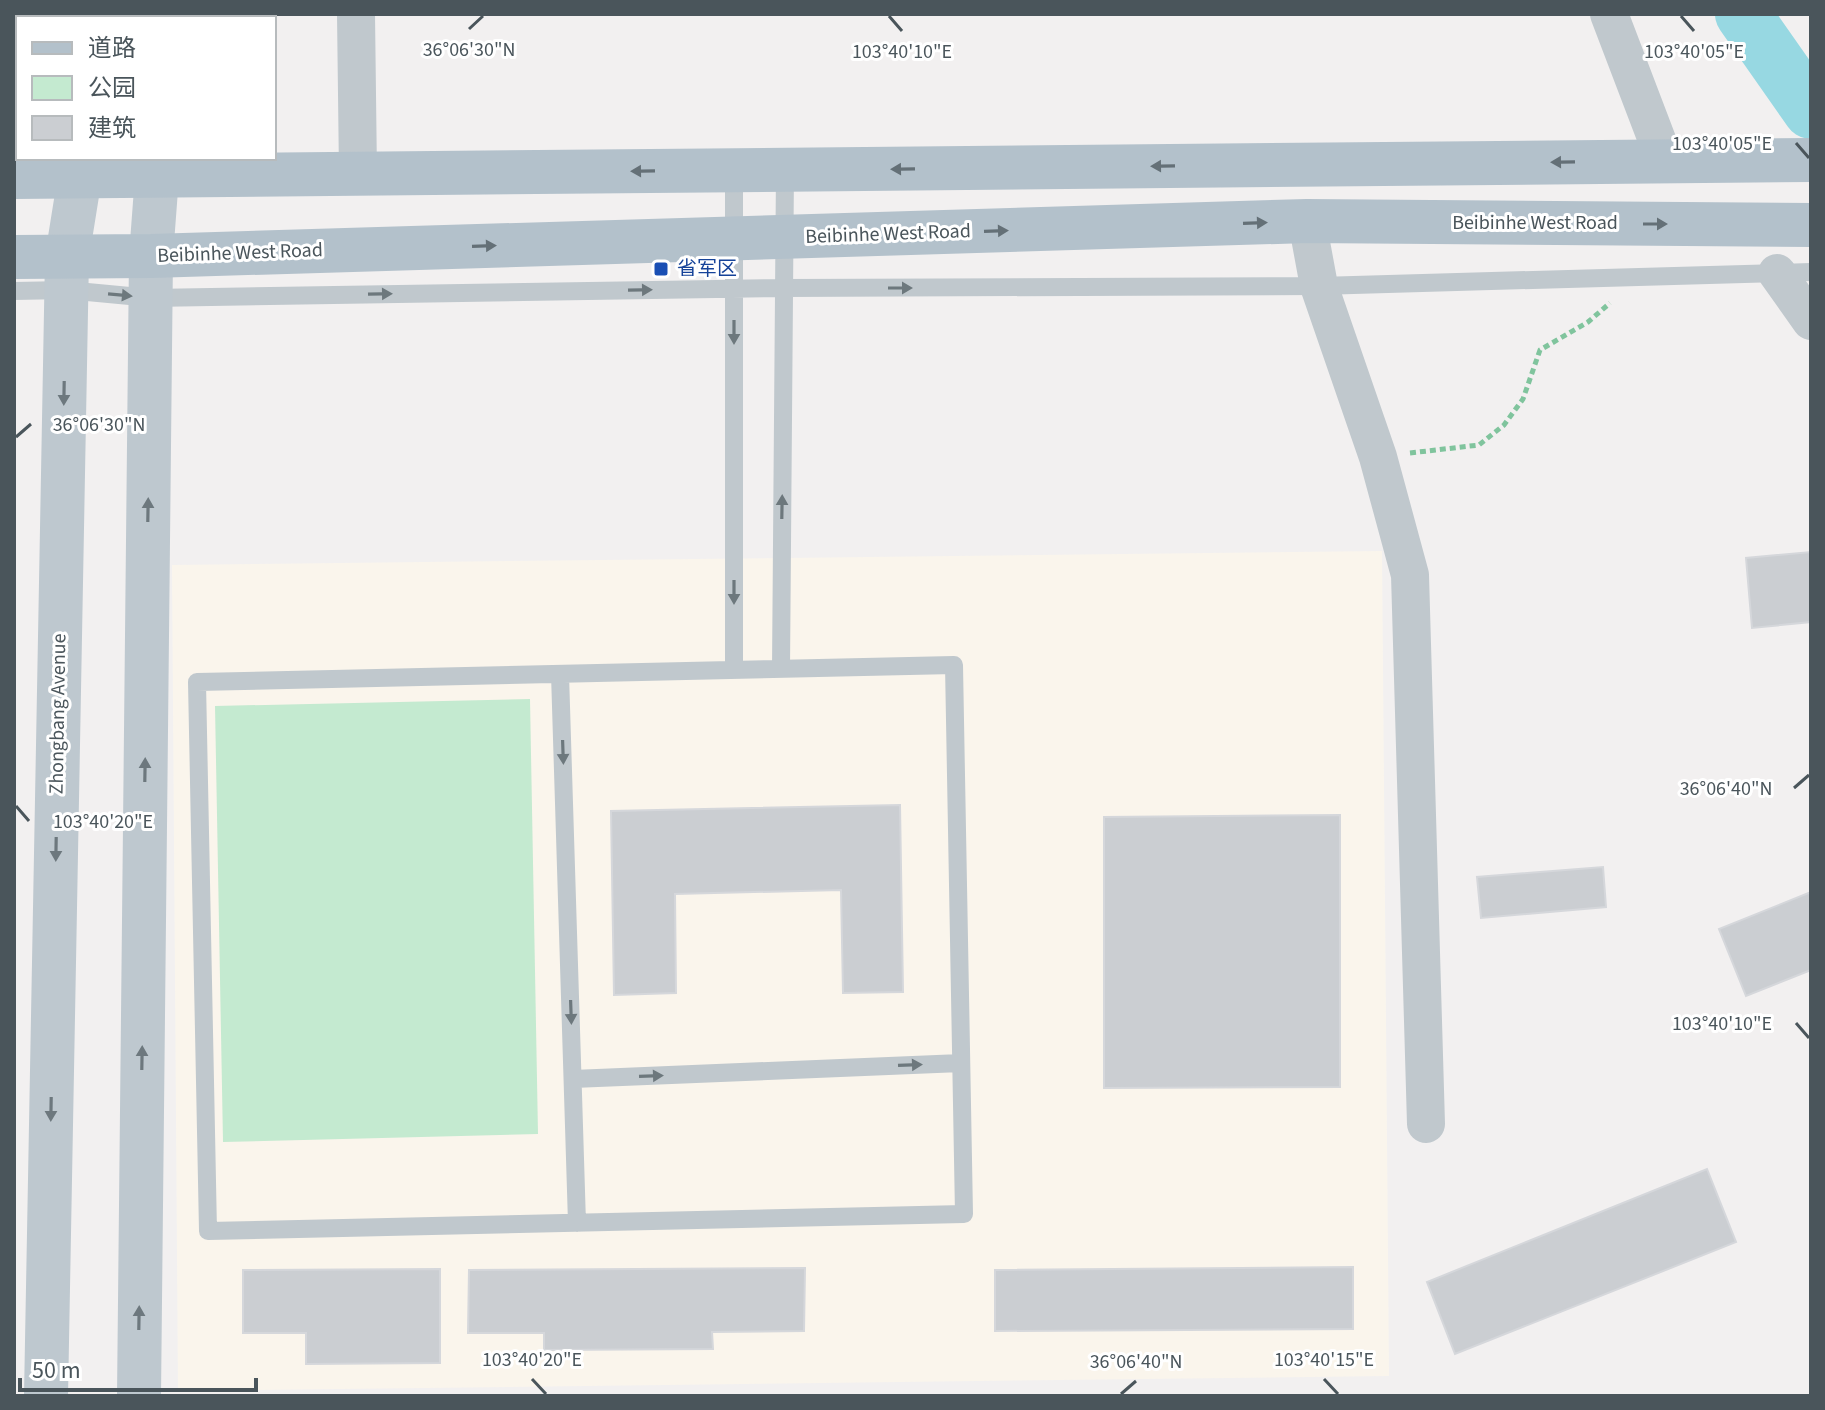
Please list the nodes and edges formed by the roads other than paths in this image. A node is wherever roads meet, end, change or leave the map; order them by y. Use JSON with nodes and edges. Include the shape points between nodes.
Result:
{"nodes":[{"id":1,"x":356,"y":14,"type":"edge"},
{"id":2,"x":1609,"y":14,"type":"edge"},
{"id":3,"x":1811,"y":160,"type":"edge"},
{"id":4,"x":1665,"y":161,"type":"junction"},
{"id":5,"x":734,"y":170,"type":"junction"},
{"id":6,"x":785,"y":170,"type":"junction"},
{"id":7,"x":358,"y":174,"type":"junction"},
{"id":8,"x":80,"y":176,"type":"junction"},
{"id":9,"x":157,"y":176,"type":"junction"},
{"id":10,"x":14,"y":177,"type":"edge"},
{"id":11,"x":1307,"y":221,"type":"junction"},
{"id":12,"x":1811,"y":225,"type":"edge"},
{"id":13,"x":785,"y":237,"type":"junction"},
{"id":14,"x":734,"y":239,"type":"junction"},
{"id":15,"x":14,"y":257,"type":"edge"},
{"id":16,"x":66,"y":273,"type":"junction"},
{"id":17,"x":1794,"y":273,"type":"edge"},
{"id":18,"x":151,"y":277,"type":"junction"},
{"id":19,"x":1319,"y":286,"type":"junction"},
{"id":20,"x":784,"y":288,"type":"junction"},
{"id":21,"x":734,"y":289,"type":"junction"},
{"id":22,"x":14,"y":291,"type":"edge"},
{"id":23,"x":1811,"y":321,"type":"edge"},
{"id":24,"x":781,"y":669,"type":"junction"},
{"id":25,"x":734,"y":670,"type":"junction"},
{"id":26,"x":560,"y":674,"type":"junction"},
{"id":27,"x":961,"y":1063,"type":"junction"},
{"id":28,"x":573,"y":1079,"type":"junction"},
{"id":29,"x":1426,"y":1124,"type":"dead end"},
{"id":30,"x":577,"y":1223,"type":"junction"},
{"id":31,"x":46,"y":1396,"type":"edge"},
{"id":32,"x":139,"y":1396,"type":"edge"}],
"edges":[{"from":1,"to":7,"type":"street"},
{"from":2,"to":4,"type":"street"},
{"from":3,"to":4,"type":"main road"},
{"from":4,"to":6,"type":"main road","one_way":true},
{"from":5,"to":6,"type":"main road"},
{"from":5,"to":7,"type":"main road","one_way":true},
{"from":5,"to":14,"type":"lane"},
{"from":6,"to":13,"type":"lane"},
{"from":7,"to":9,"type":"main road"},
{"from":8,"to":9,"type":"main road"},
{"from":8,"to":10,"type":"main road"},
{"from":8,"to":16,"type":"main road","name":"Zhongbang Avenue"},
{"from":9,"to":18,"type":"main road"},
{"from":11,"to":12,"type":"main road","name":"Beibinhe West Road","one_way":true},
{"from":13,"to":11,"type":"main road","name":"Beibinhe West Road","one_way":true},
{"from":11,"to":19,"type":"street"},
{"from":13,"to":14,"type":"main road","name":"Beibinhe West Road"},
{"from":13,"to":20,"type":"lane"},
{"from":18,"to":14,"type":"main road","name":"Beibinhe West Road","one_way":true},
{"from":14,"to":21,"type":"lane"},
{"from":15,"to":16,"type":"main road","name":"Beibinhe West Road"},
{"from":16,"to":18,"type":"main road","name":"Beibinhe West Road"},
{"from":16,"to":22,"type":"lane"},
{"from":16,"to":31,"type":"main road","name":"Zhongbang Avenue","one_way":true},
{"from":17,"to":19,"type":"lane"},
{"from":17,"to":23,"type":"street"},
{"from":18,"to":21,"type":"lane","one_way":true},
{"from":32,"to":18,"type":"main road","one_way":true},
{"from":20,"to":19,"type":"lane","one_way":true},
{"from":19,"to":29,"type":"street","via":[[1378,457],[1410,575]]},
{"from":20,"to":21,"type":"lane"},
{"from":24,"to":20,"type":"lane","one_way":true},
{"from":21,"to":25,"type":"lane","one_way":true},
{"from":24,"to":25,"type":"lane"},
{"from":24,"to":27,"type":"lane","via":[[954,665]]},
{"from":25,"to":26,"type":"lane"},
{"from":26,"to":28,"type":"lane","one_way":true},
{"from":26,"to":30,"type":"lane","via":[[197,682],[208,1231]]},
{"from":28,"to":27,"type":"lane","one_way":true},
{"from":27,"to":30,"type":"lane","via":[[964,1214]]},
{"from":28,"to":30,"type":"lane"}]}
